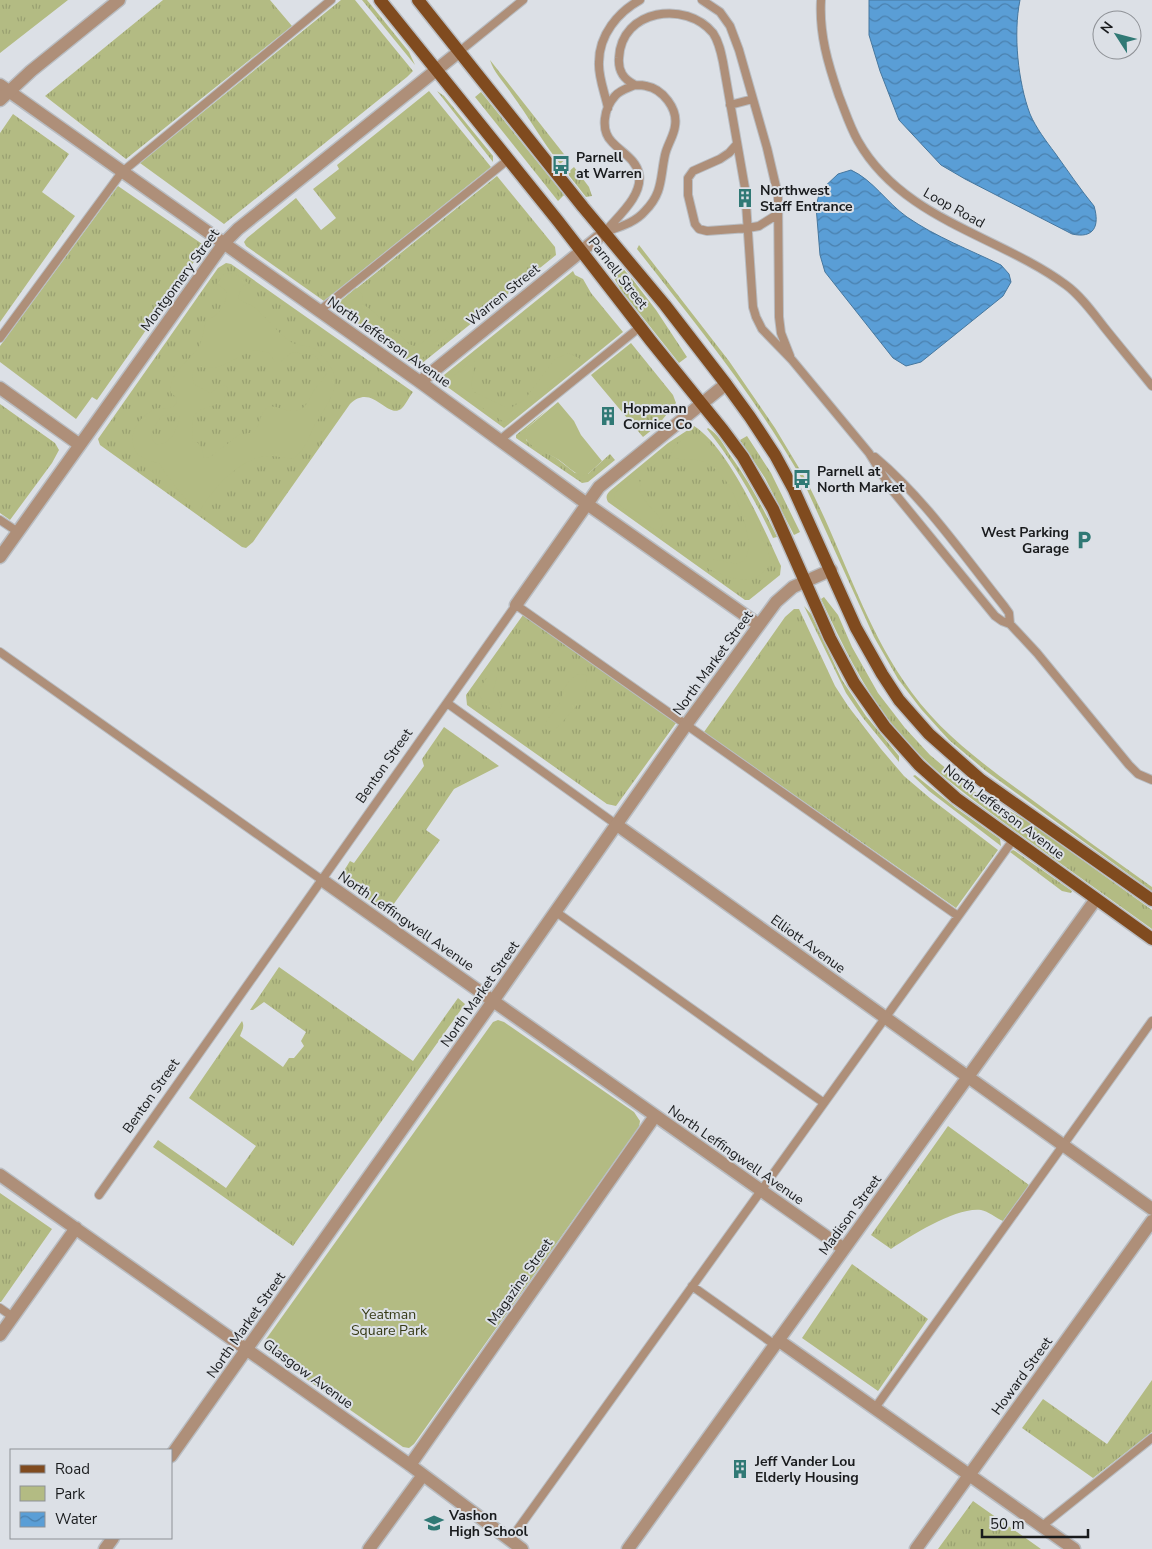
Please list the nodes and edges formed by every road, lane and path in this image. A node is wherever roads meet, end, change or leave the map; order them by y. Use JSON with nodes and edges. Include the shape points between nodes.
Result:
{"nodes":[{"id":1,"x":119,"y":0,"type":"edge"},
{"id":2,"x":331,"y":0,"type":"edge"},
{"id":3,"x":380,"y":0,"type":"edge"},
{"id":4,"x":418,"y":0,"type":"edge"},
{"id":5,"x":523,"y":0,"type":"edge"},
{"id":6,"x":640,"y":0,"type":"edge"},
{"id":7,"x":702,"y":0,"type":"edge"},
{"id":8,"x":821,"y":0,"type":"edge"},
{"id":9,"x":460,"y":51,"type":"junction"},
{"id":10,"x":436,"y":70,"type":"junction"},
{"id":11,"x":635,"y":85,"type":"junction"},
{"id":12,"x":3,"y":92,"type":"edge"},
{"id":13,"x":753,"y":99,"type":"junction"},
{"id":14,"x":730,"y":105,"type":"junction"},
{"id":15,"x":608,"y":108,"type":"junction"},
{"id":16,"x":737,"y":144,"type":"junction"},
{"id":17,"x":509,"y":159,"type":"junction"},
{"id":18,"x":122,"y":172,"type":"junction"},
{"id":19,"x":778,"y":214,"type":"junction"},
{"id":20,"x":748,"y":228,"type":"junction"},
{"id":21,"x":605,"y":232,"type":"junction"},
{"id":22,"x":224,"y":243,"type":"junction"},
{"id":23,"x":582,"y":250,"type":"junction"},
{"id":24,"x":320,"y":312,"type":"junction"},
{"id":25,"x":640,"y":327,"type":"junction"},
{"id":26,"x":0,"y":338,"type":"edge"},
{"id":27,"x":792,"y":360,"type":"junction"},
{"id":28,"x":420,"y":382,"type":"junction"},
{"id":29,"x":726,"y":384,"type":"junction"},
{"id":30,"x":1152,"y":386,"type":"edge"},
{"id":31,"x":0,"y":388,"type":"edge"},
{"id":32,"x":702,"y":403,"type":"junction"},
{"id":33,"x":501,"y":440,"type":"junction"},
{"id":34,"x":80,"y":445,"type":"junction"},
{"id":35,"x":869,"y":453,"type":"junction"},
{"id":36,"x":587,"y":504,"type":"junction"},
{"id":37,"x":0,"y":520,"type":"edge"},
{"id":38,"x":18,"y":532,"type":"junction"},
{"id":39,"x":0,"y":557,"type":"edge"},
{"id":40,"x":831,"y":570,"type":"junction"},
{"id":41,"x":804,"y":581,"type":"junction"},
{"id":42,"x":516,"y":605,"type":"junction"},
{"id":43,"x":1010,"y":624,"type":"junction"},
{"id":44,"x":759,"y":625,"type":"junction"},
{"id":45,"x":0,"y":652,"type":"edge"},
{"id":46,"x":447,"y":703,"type":"junction"},
{"id":47,"x":686,"y":725,"type":"junction"},
{"id":48,"x":1152,"y":780,"type":"edge"},
{"id":49,"x":617,"y":825,"type":"junction"},
{"id":50,"x":1013,"y":840,"type":"junction"},
{"id":51,"x":322,"y":880,"type":"junction"},
{"id":52,"x":1096,"y":899,"type":"junction"},
{"id":53,"x":1152,"y":900,"type":"edge"},
{"id":54,"x":556,"y":912,"type":"junction"},
{"id":55,"x":958,"y":916,"type":"junction"},
{"id":56,"x":1152,"y":939,"type":"edge"},
{"id":57,"x":493,"y":1001,"type":"junction"},
{"id":58,"x":885,"y":1018,"type":"junction"},
{"id":59,"x":1152,"y":1021,"type":"edge"},
{"id":60,"x":968,"y":1077,"type":"junction"},
{"id":61,"x":824,"y":1103,"type":"junction"},
{"id":62,"x":655,"y":1116,"type":"junction"},
{"id":63,"x":1062,"y":1145,"type":"junction"},
{"id":64,"x":0,"y":1175,"type":"edge"},
{"id":65,"x":761,"y":1191,"type":"junction"},
{"id":66,"x":99,"y":1195,"type":"dead end"},
{"id":67,"x":1152,"y":1209,"type":"edge"},
{"id":68,"x":1152,"y":1221,"type":"edge"},
{"id":69,"x":76,"y":1228,"type":"junction"},
{"id":70,"x":844,"y":1249,"type":"junction"},
{"id":71,"x":692,"y":1286,"type":"junction"},
{"id":72,"x":0,"y":1308,"type":"edge"},
{"id":73,"x":13,"y":1317,"type":"junction"},
{"id":74,"x":0,"y":1335,"type":"edge"},
{"id":75,"x":777,"y":1342,"type":"junction"},
{"id":76,"x":248,"y":1349,"type":"junction"},
{"id":77,"x":875,"y":1408,"type":"junction"},
{"id":78,"x":1152,"y":1438,"type":"edge"},
{"id":79,"x":172,"y":1455,"type":"edge"},
{"id":80,"x":410,"y":1465,"type":"junction"},
{"id":81,"x":422,"y":1475,"type":"junction"},
{"id":82,"x":970,"y":1475,"type":"junction"},
{"id":83,"x":1042,"y":1526,"type":"junction"},
{"id":84,"x":510,"y":1540,"type":"junction"},
{"id":85,"x":369,"y":1549,"type":"edge"},
{"id":86,"x":522,"y":1549,"type":"edge"},
{"id":87,"x":628,"y":1549,"type":"edge"},
{"id":88,"x":916,"y":1549,"type":"edge"},
{"id":89,"x":1074,"y":1549,"type":"edge"}],
"edges":[{"from":1,"to":12,"type":"street"},
{"from":2,"to":18,"type":"lane"},
{"from":3,"to":10,"type":"main road","name":"Parnell Street"},
{"from":4,"to":9,"type":"main road","name":"Parnell Street"},
{"from":5,"to":9,"type":"lane"},
{"from":6,"to":15,"type":"lane","via":[[618,16],[601,45],[600,77]]},
{"from":7,"to":13,"type":"lane","via":[[720,12],[730,26]]},
{"from":8,"to":30,"type":"lane","name":"Loop Road","via":[[823,43],[849,121],[858,141],[888,180],[930,212],[1048,272],[1069,287]]},
{"from":9,"to":10,"type":"street","name":"Montgomery Street"},
{"from":9,"to":21,"type":"main road","name":"Parnell Street"},
{"from":10,"to":17,"type":"main road","name":"Parnell Street"},
{"from":10,"to":22,"type":"street","name":"Montgomery Street"},
{"from":11,"to":14,"type":"lane","via":[[621,75],[618,66],[622,42],[628,31],[645,17],[677,10],[700,20],[719,44]]},
{"from":11,"to":15,"type":"lane","via":[[615,96]]},
{"from":11,"to":21,"type":"lane","via":[[657,90],[666,98],[674,110],[676,124],[665,153],[660,189],[652,204],[629,223]]},
{"from":12,"to":18,"type":"street","name":"North Jefferson Avenue"},
{"from":13,"to":14,"type":"lane"},
{"from":13,"to":19,"type":"lane","via":[[776,184]]},
{"from":14,"to":16,"type":"lane"},
{"from":15,"to":21,"type":"lane","via":[[605,114],[606,134],[630,158],[639,174],[634,197]]},
{"from":16,"to":20,"type":"lane"},
{"from":16,"to":20,"type":"lane","via":[[720,159],[693,171],[687,185],[692,217],[700,229],[714,232]]},
{"from":17,"to":23,"type":"main road","name":"Parnell Street"},
{"from":17,"to":24,"type":"lane"},
{"from":18,"to":22,"type":"street","name":"North Jefferson Avenue"},
{"from":18,"to":26,"type":"lane"},
{"from":19,"to":20,"type":"lane","via":[[759,226]]},
{"from":19,"to":27,"type":"lane","via":[[779,317],[781,333]]},
{"from":20,"to":27,"type":"lane","via":[[756,317],[771,340]]},
{"from":21,"to":23,"type":"street","name":"Warren Street"},
{"from":21,"to":29,"type":"main road","name":"Parnell Street"},
{"from":22,"to":24,"type":"street","name":"North Jefferson Avenue"},
{"from":22,"to":34,"type":"street","name":"Montgomery Street"},
{"from":23,"to":25,"type":"main road","name":"Parnell Street"},
{"from":23,"to":28,"type":"street","name":"Warren Street"},
{"from":24,"to":28,"type":"street","name":"North Jefferson Avenue"},
{"from":25,"to":32,"type":"main road","name":"Parnell Street"},
{"from":25,"to":33,"type":"lane"},
{"from":27,"to":35,"type":"lane"},
{"from":28,"to":33,"type":"street","name":"North Jefferson Avenue"},
{"from":29,"to":32,"type":"street","name":"Benton Street"},
{"from":29,"to":40,"type":"main road","name":"Parnell Street","via":[[775,455]]},
{"from":31,"to":34,"type":"street"},
{"from":32,"to":36,"type":"street","name":"Benton Street","via":[[603,483]]},
{"from":32,"to":41,"type":"main road","name":"Parnell Street","via":[[759,482]]},
{"from":33,"to":36,"type":"street","name":"North Jefferson Avenue"},
{"from":34,"to":38,"type":"street","name":"Montgomery Street"},
{"from":35,"to":43,"type":"lane","via":[[892,490],[995,616]]},
{"from":35,"to":43,"type":"lane","via":[[916,497],[1004,606],[1009,613]]},
{"from":36,"to":42,"type":"street","name":"Benton Street"},
{"from":36,"to":44,"type":"street","name":"North Jefferson Avenue"},
{"from":37,"to":38,"type":"lane"},
{"from":38,"to":39,"type":"street","name":"Montgomery Street"},
{"from":40,"to":41,"type":"street","name":"North Market Street"},
{"from":40,"to":53,"type":"main road","name":"North Jefferson Avenue","via":[[856,628],[882,674],[929,734],[981,780]]},
{"from":41,"to":44,"type":"street","name":"North Market Street","via":[[782,595]]},
{"from":41,"to":50,"type":"main road","name":"North Jefferson Avenue","via":[[854,683],[885,727],[936,782]]},
{"from":42,"to":46,"type":"lane","name":"Benton Street"},
{"from":42,"to":47,"type":"lane"},
{"from":43,"to":48,"type":"lane","via":[[1129,765],[1138,774]]},
{"from":44,"to":47,"type":"street","name":"North Market Street"},
{"from":45,"to":51,"type":"lane","name":"North Leffingwell Avenue"},
{"from":46,"to":49,"type":"lane","name":"Elliott Avenue"},
{"from":46,"to":51,"type":"lane","name":"Benton Street"},
{"from":47,"to":49,"type":"street","name":"North Market Street"},
{"from":47,"to":55,"type":"lane"},
{"from":49,"to":54,"type":"street","name":"North Market Street"},
{"from":49,"to":58,"type":"street","name":"Elliott Avenue"},
{"from":50,"to":52,"type":"main road","name":"North Jefferson Avenue"},
{"from":50,"to":55,"type":"lane"},
{"from":51,"to":57,"type":"street","name":"North Leffingwell Avenue"},
{"from":51,"to":66,"type":"lane","name":"Benton Street"},
{"from":52,"to":56,"type":"main road","name":"North Jefferson Avenue"},
{"from":52,"to":60,"type":"street","name":"Madison Street"},
{"from":54,"to":57,"type":"street","name":"North Market Street"},
{"from":54,"to":61,"type":"lane"},
{"from":55,"to":58,"type":"lane"},
{"from":57,"to":62,"type":"street","name":"North Leffingwell Avenue"},
{"from":57,"to":76,"type":"street","name":"North Market Street"},
{"from":58,"to":60,"type":"street","name":"Elliott Avenue"},
{"from":58,"to":61,"type":"lane"},
{"from":59,"to":63,"type":"lane"},
{"from":60,"to":63,"type":"street","name":"Elliott Avenue"},
{"from":60,"to":70,"type":"street","name":"Madison Street"},
{"from":61,"to":65,"type":"lane"},
{"from":62,"to":65,"type":"street","name":"North Leffingwell Avenue"},
{"from":62,"to":80,"type":"street","name":"Magazine Street"},
{"from":63,"to":67,"type":"street","name":"Elliott Avenue"},
{"from":63,"to":77,"type":"lane"},
{"from":64,"to":69,"type":"street","name":"Glasgow Avenue"},
{"from":65,"to":70,"type":"street","name":"North Leffingwell Avenue"},
{"from":65,"to":71,"type":"lane"},
{"from":68,"to":82,"type":"street","name":"Howard Street"},
{"from":69,"to":73,"type":"street"},
{"from":69,"to":76,"type":"street","name":"Glasgow Avenue"},
{"from":70,"to":75,"type":"street","name":"Madison Street"},
{"from":71,"to":75,"type":"lane"},
{"from":71,"to":84,"type":"lane"},
{"from":72,"to":73,"type":"lane"},
{"from":73,"to":74,"type":"street"},
{"from":75,"to":77,"type":"street"},
{"from":75,"to":87,"type":"street","name":"Madison Street"},
{"from":76,"to":79,"type":"street","name":"North Market Street"},
{"from":76,"to":80,"type":"street","name":"Glasgow Avenue"},
{"from":77,"to":82,"type":"street"},
{"from":78,"to":83,"type":"lane"},
{"from":80,"to":81,"type":"street","name":"Glasgow Avenue"},
{"from":81,"to":84,"type":"street","name":"Glasgow Avenue"},
{"from":81,"to":85,"type":"street"},
{"from":82,"to":83,"type":"street"},
{"from":82,"to":88,"type":"street","name":"Howard Street"},
{"from":83,"to":89,"type":"street"},
{"from":84,"to":86,"type":"street","name":"Glasgow Avenue"}]}
